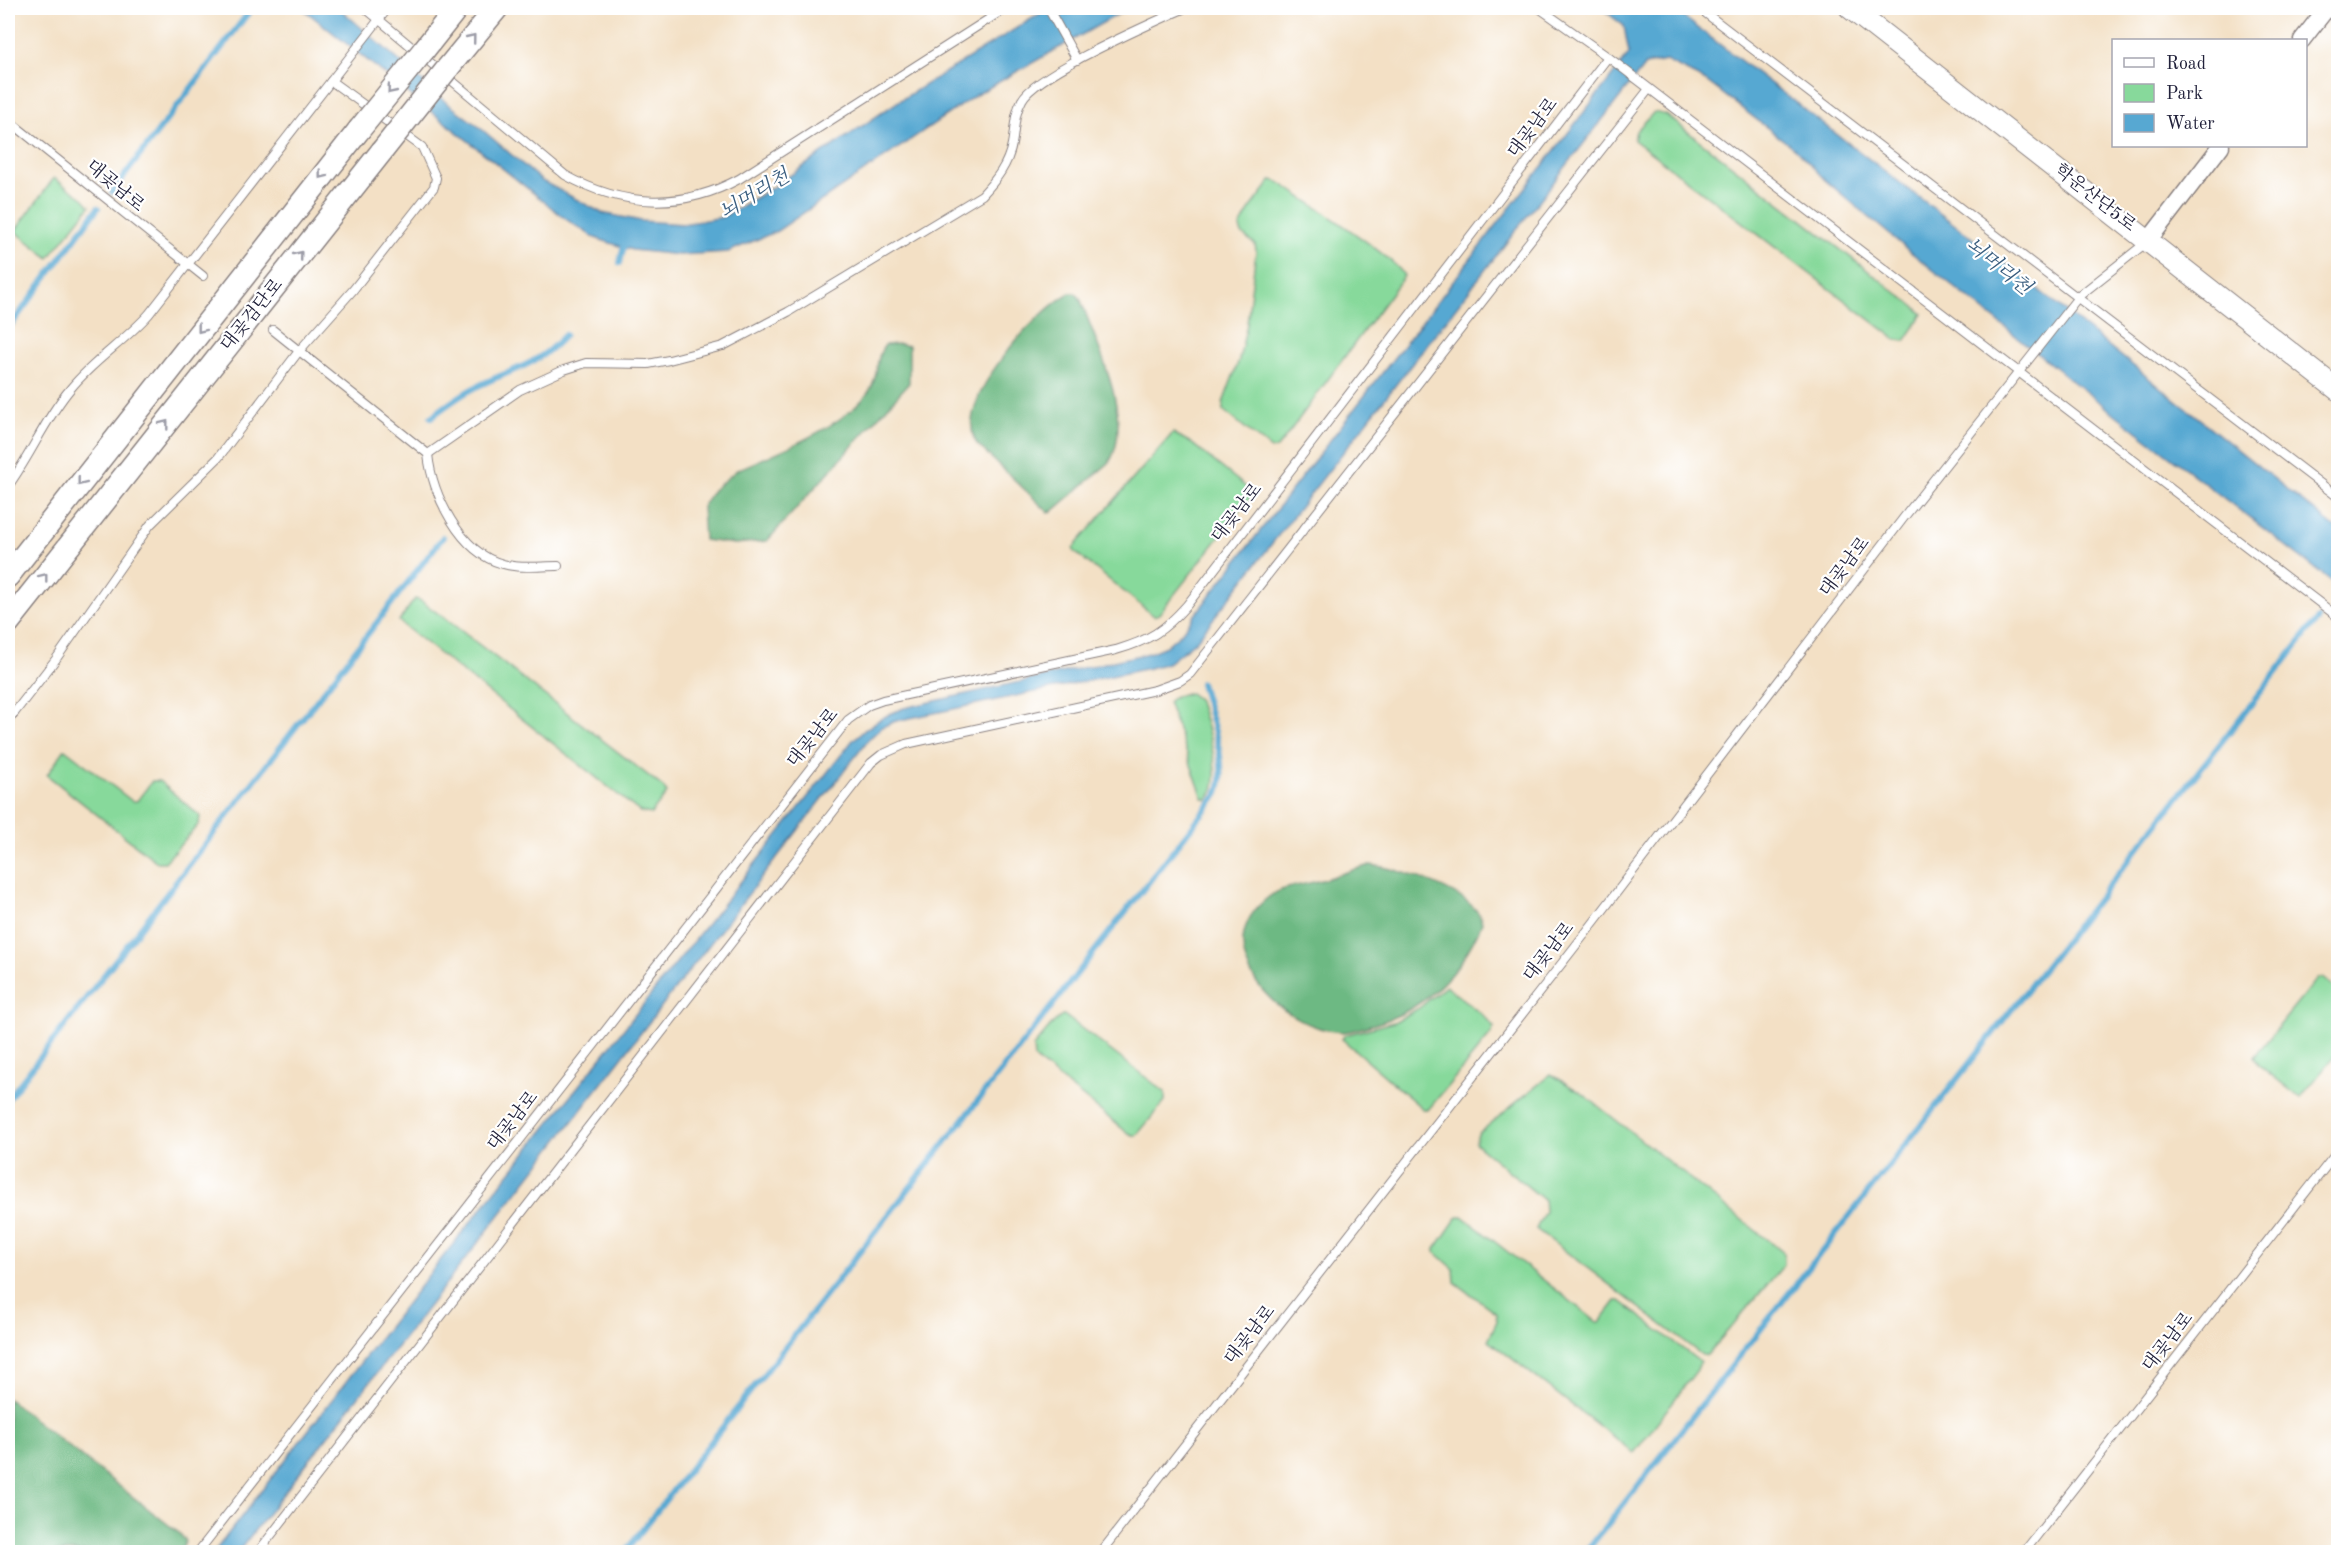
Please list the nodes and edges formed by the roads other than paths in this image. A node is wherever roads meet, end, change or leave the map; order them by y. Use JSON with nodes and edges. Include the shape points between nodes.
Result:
{"nodes":[{"id":1,"x":365,"y":8,"type":"edge"},
{"id":2,"x":388,"y":8,"type":"edge"},
{"id":3,"x":457,"y":8,"type":"edge"},
{"id":4,"x":497,"y":8,"type":"edge"},
{"id":5,"x":1006,"y":8,"type":"edge"},
{"id":6,"x":1048,"y":8,"type":"edge"},
{"id":7,"x":1185,"y":8,"type":"edge"},
{"id":8,"x":1539,"y":8,"type":"edge"},
{"id":9,"x":1699,"y":8,"type":"edge"},
{"id":10,"x":1850,"y":8,"type":"edge"},
{"id":11,"x":2327,"y":8,"type":"edge"},
{"id":12,"x":376,"y":23,"type":"junction"},
{"id":13,"x":2303,"y":39,"type":"edge"},
{"id":14,"x":1608,"y":57,"type":"junction"},
{"id":15,"x":1077,"y":60,"type":"junction"},
{"id":16,"x":331,"y":81,"type":"junction"},
{"id":17,"x":1649,"y":89,"type":"junction"},
{"id":18,"x":8,"y":120,"type":"edge"},
{"id":19,"x":2221,"y":147,"type":"edge"},
{"id":20,"x":2148,"y":241,"type":"junction"},
{"id":21,"x":188,"y":264,"type":"junction"},
{"id":22,"x":203,"y":276,"type":"dead end"},
{"id":23,"x":2079,"y":296,"type":"junction"},
{"id":24,"x":273,"y":330,"type":"dead end"},
{"id":25,"x":299,"y":351,"type":"junction"},
{"id":26,"x":2021,"y":371,"type":"junction"},
{"id":27,"x":2338,"y":390,"type":"edge"},
{"id":28,"x":428,"y":454,"type":"junction"},
{"id":29,"x":8,"y":486,"type":"edge"},
{"id":30,"x":2338,"y":497,"type":"edge"},
{"id":31,"x":558,"y":566,"type":"dead end"},
{"id":32,"x":8,"y":576,"type":"edge"},
{"id":33,"x":2338,"y":617,"type":"edge"},
{"id":34,"x":8,"y":623,"type":"edge"},
{"id":35,"x":8,"y":721,"type":"edge"},
{"id":36,"x":2338,"y":1151,"type":"edge"},
{"id":37,"x":198,"y":1552,"type":"edge"},
{"id":38,"x":258,"y":1552,"type":"edge"},
{"id":39,"x":1101,"y":1552,"type":"edge"},
{"id":40,"x":2024,"y":1552,"type":"edge"}],
"edges":[{"from":1,"to":12,"type":"lane"},
{"from":2,"to":12,"type":"lane"},
{"from":3,"to":32,"type":"main road","name":"대곶검단로","one_way":true,"bridge":true},
{"from":34,"to":4,"type":"main road","name":"대곶검단로","one_way":true,"bridge":true},
{"from":5,"to":12,"type":"lane","via":[[739,179],[701,197],[653,201],[587,188],[565,175]]},
{"from":6,"to":15,"type":"lane"},
{"from":7,"to":15,"type":"lane"},
{"from":8,"to":14,"type":"lane"},
{"from":9,"to":23,"type":"lane"},
{"from":10,"to":20,"type":"street","name":"학운산단5로"},
{"from":11,"to":13,"type":"street"},
{"from":12,"to":16,"type":"lane"},
{"from":14,"to":17,"type":"lane"},
{"from":14,"to":37,"type":"lane","name":"대곶남로","via":[[1187,605],[1163,630],[1152,638],[1116,650],[883,700],[848,720]]},
{"from":15,"to":28,"type":"lane","via":[[1023,97],[1007,162],[982,195],[957,211],[788,312],[723,346],[648,364],[586,363],[564,370],[520,390]]},
{"from":16,"to":21,"type":"lane"},
{"from":16,"to":25,"type":"lane","via":[[422,147],[436,178],[428,196],[396,237]]},
{"from":17,"to":26,"type":"lane"},
{"from":17,"to":38,"type":"lane","via":[[1190,674],[1155,690],[906,744],[871,763]]},
{"from":18,"to":21,"type":"lane","name":"대곶남로"},
{"from":19,"to":20,"type":"street"},
{"from":20,"to":23,"type":"lane","name":"대곶남로"},
{"from":20,"to":27,"type":"street","name":"학운산단5로"},
{"from":21,"to":22,"type":"lane","name":"대곶남로"},
{"from":21,"to":29,"type":"lane","via":[[134,331],[71,388]]},
{"from":23,"to":26,"type":"lane","name":"대곶남로"},
{"from":23,"to":30,"type":"lane"},
{"from":24,"to":25,"type":"lane"},
{"from":25,"to":28,"type":"lane"},
{"from":25,"to":35,"type":"lane","via":[[218,458],[150,525]]},
{"from":26,"to":33,"type":"lane"},
{"from":26,"to":39,"type":"lane","name":"대곶남로"},
{"from":28,"to":31,"type":"lane","via":[[430,475],[439,499],[460,532],[482,553],[512,566]]},
{"from":36,"to":40,"type":"lane","name":"대곶남로"}]}
